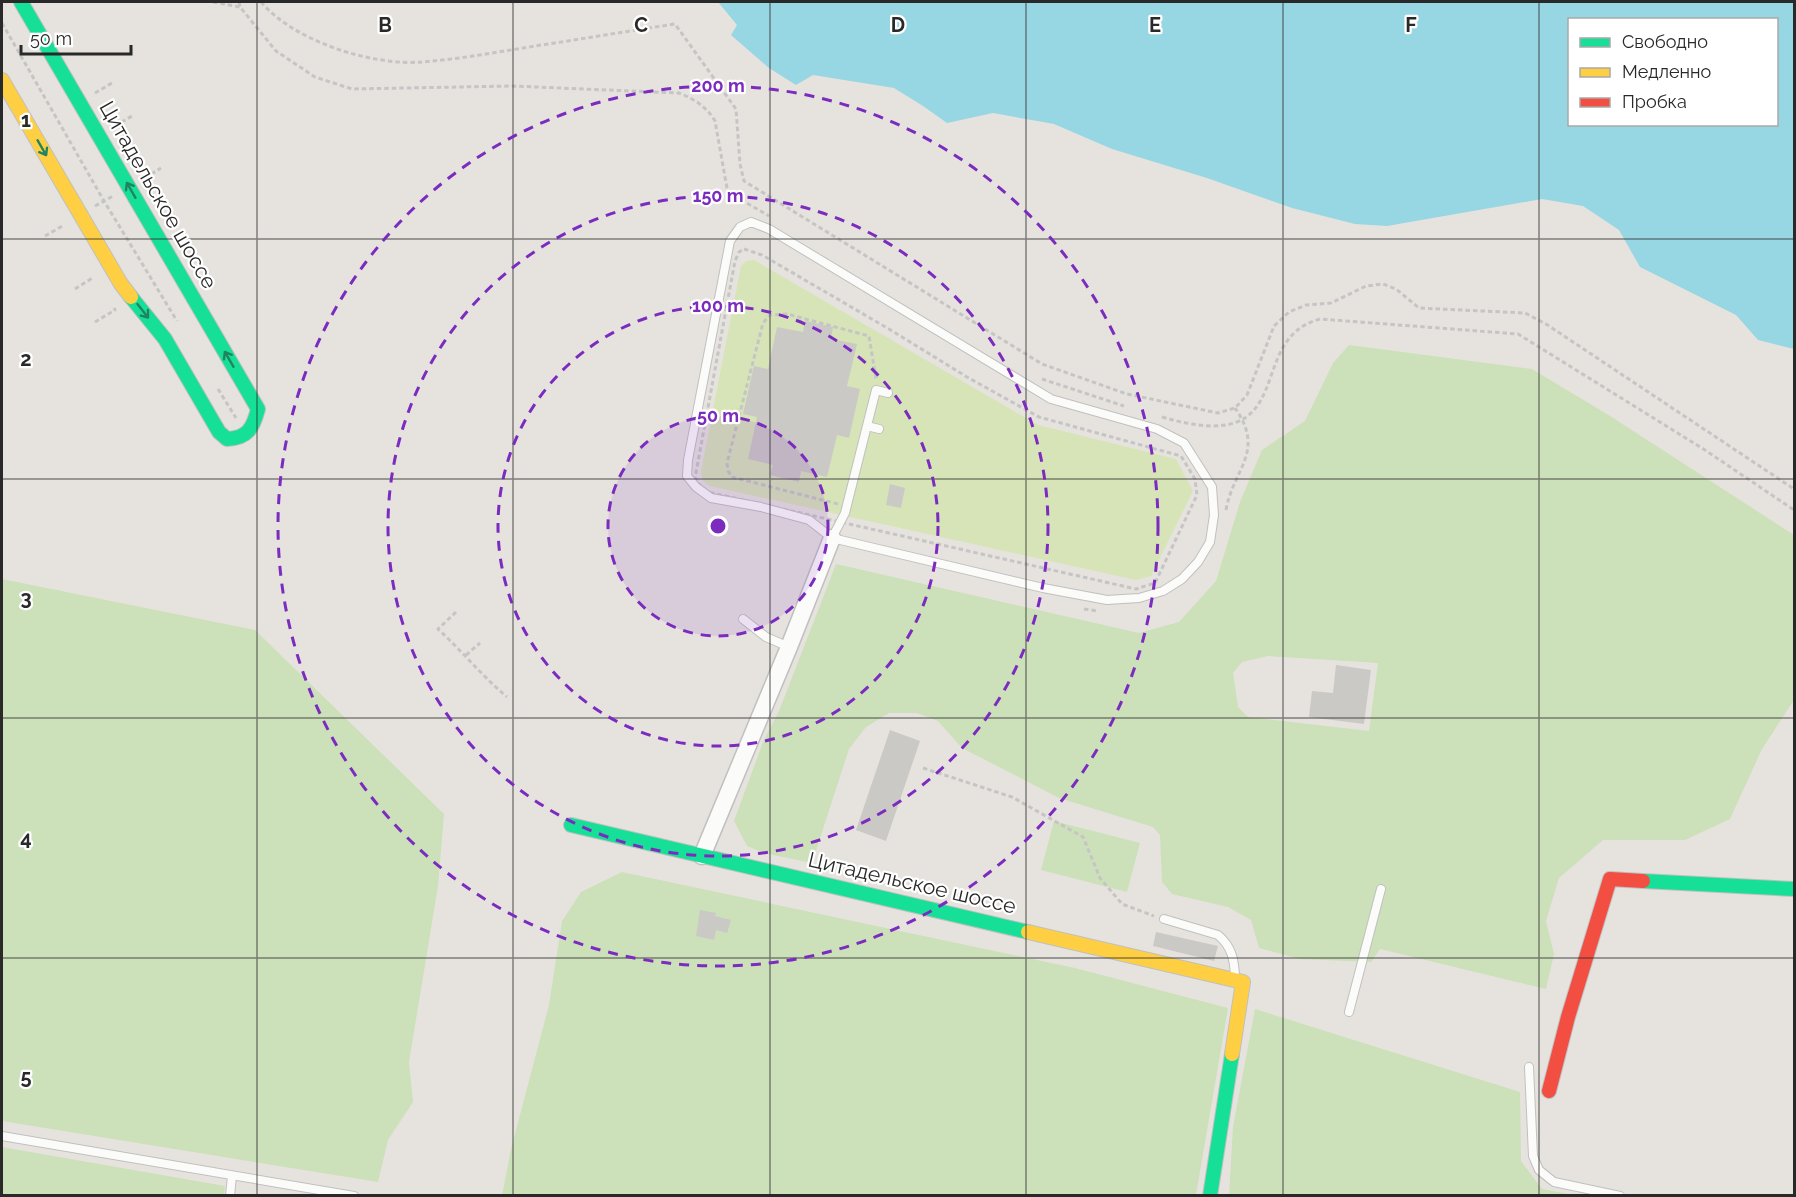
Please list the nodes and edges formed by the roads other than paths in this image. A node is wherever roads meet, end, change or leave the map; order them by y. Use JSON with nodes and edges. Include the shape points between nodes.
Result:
{"nodes":[{"id":1,"x":21,"y":2,"type":"edge"},
{"id":2,"x":2,"y":80,"type":"edge"},
{"id":3,"x":888,"y":393,"type":"dead end"},
{"id":4,"x":867,"y":426,"type":"junction"},
{"id":5,"x":879,"y":429,"type":"dead end"},
{"id":6,"x":832,"y":538,"type":"junction"},
{"id":7,"x":743,"y":619,"type":"dead end"},
{"id":8,"x":789,"y":647,"type":"junction"},
{"id":9,"x":571,"y":825,"type":"dead end"},
{"id":10,"x":702,"y":856,"type":"junction"},
{"id":11,"x":1381,"y":889,"type":"dead end"},
{"id":12,"x":1794,"y":889,"type":"edge"},
{"id":13,"x":1164,"y":920,"type":"road end"},
{"id":14,"x":1240,"y":981,"type":"junction"},
{"id":15,"x":1349,"y":1012,"type":"dead end"},
{"id":16,"x":1529,"y":1067,"type":"dead end"},
{"id":17,"x":1550,"y":1091,"type":"dead end"},
{"id":18,"x":2,"y":1136,"type":"edge"},
{"id":19,"x":232,"y":1176,"type":"junction"},
{"id":20,"x":230,"y":1196,"type":"edge"},
{"id":21,"x":354,"y":1196,"type":"edge"},
{"id":22,"x":1210,"y":1196,"type":"edge"},
{"id":23,"x":1620,"y":1196,"type":"edge"}],
"edges":[{"from":2,"to":1,"type":"street","name":"Цитадельское шоссе","one_way":true,"via":[[121,284],[165,339],[219,432],[227,439],[247,435],[258,410]]},
{"from":3,"to":4,"type":"lane","via":[[876,390]]},
{"from":4,"to":5,"type":"lane"},
{"from":4,"to":6,"type":"lane","via":[[846,506]]},
{"from":6,"to":6,"type":"lane","via":[[1043,588],[1107,600],[1139,598],[1163,591],[1198,562],[1210,542],[1214,515],[1212,487],[1184,443],[1157,429],[1051,399],[769,229],[751,222],[740,227],[730,241],[687,476],[711,498],[809,520]]},
{"from":6,"to":8,"type":"street"},
{"from":7,"to":8,"type":"lane","via":[[766,637]]},
{"from":8,"to":10,"type":"street"},
{"from":9,"to":10,"type":"street","name":"Цитадельское шоссе"},
{"from":10,"to":14,"type":"street","name":"Цитадельское шоссе"},
{"from":11,"to":15,"type":"lane"},
{"from":12,"to":17,"type":"street","via":[[1610,879]]},
{"from":13,"to":14,"type":"lane","via":[[1218,934],[1233,956]]},
{"from":14,"to":22,"type":"street"},
{"from":16,"to":23,"type":"lane","via":[[1533,1156],[1539,1170],[1554,1182]]},
{"from":18,"to":19,"type":"lane"},
{"from":19,"to":20,"type":"lane"},
{"from":19,"to":21,"type":"lane"}]}
